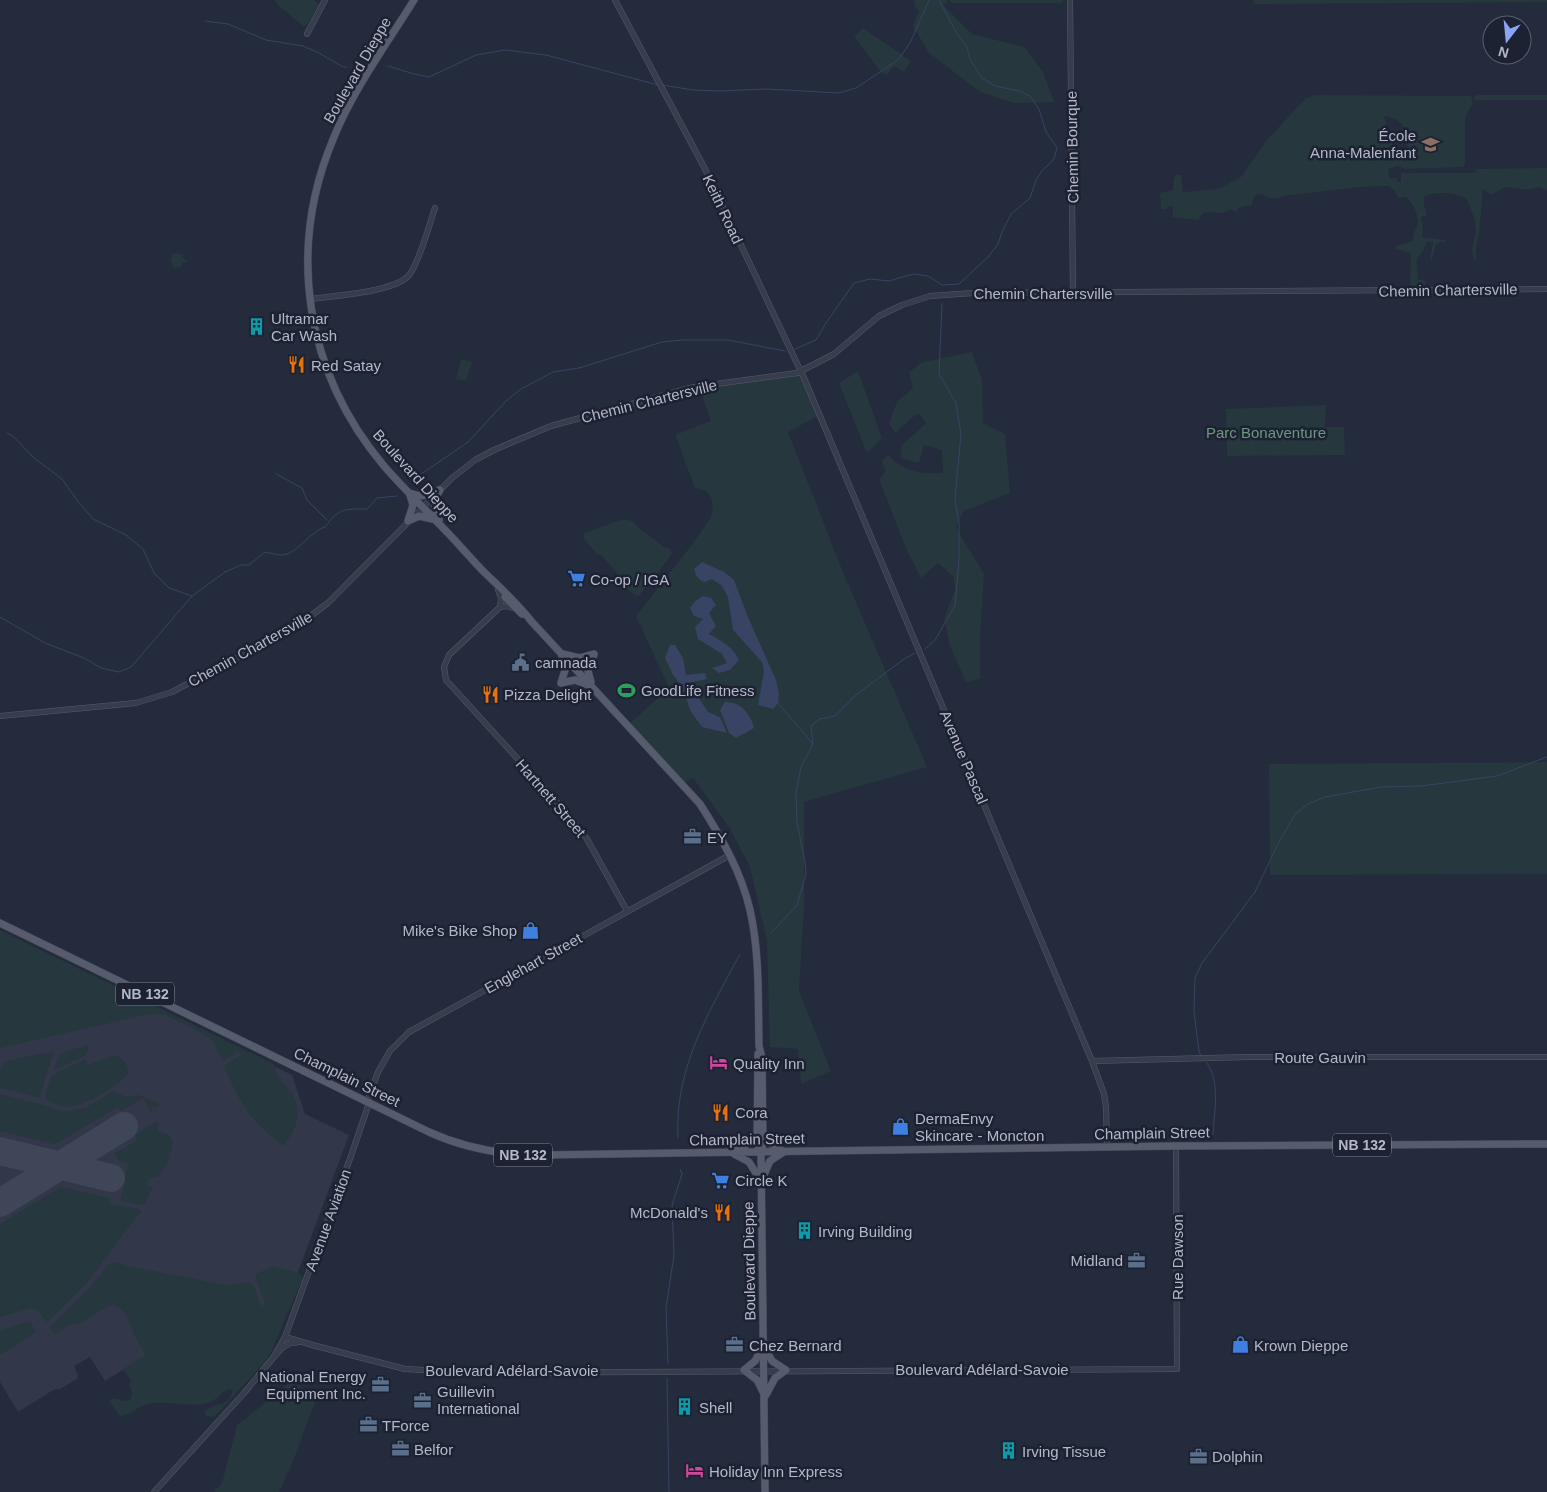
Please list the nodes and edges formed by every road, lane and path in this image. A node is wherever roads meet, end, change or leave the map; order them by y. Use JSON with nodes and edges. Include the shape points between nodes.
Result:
{"nodes":[{"id":1,"x":325,"y":0,"type":"edge"},
{"id":2,"x":414,"y":0,"type":"edge"},
{"id":3,"x":615,"y":0,"type":"edge"},
{"id":4,"x":1070,"y":0,"type":"edge"},
{"id":5,"x":307,"y":34,"type":"dead end"},
{"id":6,"x":435,"y":208,"type":"dead end"},
{"id":7,"x":1547,"y":289,"type":"edge"},
{"id":8,"x":1073,"y":293,"type":"junction"},
{"id":9,"x":310,"y":299,"type":"junction"},
{"id":10,"x":801,"y":372,"type":"junction"},
{"id":11,"x":440,"y":490,"type":"junction"},
{"id":12,"x":409,"y":493,"type":"junction"},
{"id":13,"x":422,"y":507,"type":"junction"},
{"id":14,"x":408,"y":521,"type":"junction"},
{"id":15,"x":444,"y":529,"type":"junction"},
{"id":16,"x":486,"y":574,"type":"junction"},
{"id":17,"x":498,"y":590,"type":"junction"},
{"id":18,"x":500,"y":607,"type":"junction"},
{"id":19,"x":518,"y":607,"type":"junction"},
{"id":20,"x":561,"y":653,"type":"junction"},
{"id":21,"x":593,"y":687,"type":"junction"},
{"id":22,"x":0,"y":716,"type":"edge"},
{"id":23,"x":730,"y":855,"type":"junction"},
{"id":24,"x":627,"y":911,"type":"junction"},
{"id":25,"x":0,"y":923,"type":"edge"},
{"id":26,"x":1547,"y":1058,"type":"edge"},
{"id":27,"x":1092,"y":1061,"type":"junction"},
{"id":28,"x":368,"y":1102,"type":"junction"},
{"id":29,"x":760,"y":1132,"type":"junction"},
{"id":30,"x":1547,"y":1144,"type":"edge"},
{"id":31,"x":1176,"y":1146,"type":"junction"},
{"id":32,"x":1108,"y":1147,"type":"junction"},
{"id":33,"x":729,"y":1152,"type":"junction"},
{"id":34,"x":760,"y":1152,"type":"junction"},
{"id":35,"x":784,"y":1152,"type":"junction"},
{"id":36,"x":761,"y":1182,"type":"junction"},
{"id":37,"x":285,"y":1337,"type":"junction"},
{"id":38,"x":302,"y":1342,"type":"junction"},
{"id":39,"x":764,"y":1344,"type":"junction"},
{"id":40,"x":272,"y":1358,"type":"junction"},
{"id":41,"x":1177,"y":1369,"type":"joint"},
{"id":42,"x":744,"y":1370,"type":"junction"},
{"id":43,"x":786,"y":1370,"type":"junction"},
{"id":44,"x":764,"y":1373,"type":"junction"},
{"id":45,"x":764,"y":1397,"type":"junction"},
{"id":46,"x":154,"y":1492,"type":"edge"},
{"id":47,"x":765,"y":1492,"type":"edge"}],
"edges":[{"from":1,"to":5,"type":"street"},
{"from":2,"to":9,"type":"main road","name":"Boulevard Dieppe","via":[[348,108],[325,160],[314,198],[307,251]]},
{"from":3,"to":10,"type":"street","name":"Keith Road","via":[[704,167]]},
{"from":4,"to":8,"type":"street","name":"Chemin Bourque"},
{"from":6,"to":9,"type":"street","via":[[414,268],[406,279],[382,288]]},
{"from":7,"to":8,"type":"street","name":"Chemin Chartersville"},
{"from":8,"to":10,"type":"street","name":"Chemin Chartersville","via":[[963,294],[919,299],[879,316],[834,354]]},
{"from":9,"to":12,"type":"main road","name":"Boulevard Dieppe","via":[[314,327],[337,394],[366,443]]},
{"from":10,"to":11,"type":"street","name":"Chemin Chartersville","via":[[694,387],[551,426],[476,460]]},
{"from":10,"to":27,"type":"street","name":"Avenue Pascal"},
{"from":11,"to":12,"type":"main road","via":[[424,497]]},
{"from":11,"to":13,"type":"street","name":"Chemin Chartersville"},
{"from":11,"to":15,"type":"main road","via":[[434,508]]},
{"from":12,"to":13,"type":"main road","name":"Boulevard Dieppe"},
{"from":12,"to":14,"type":"main road","via":[[413,506]]},
{"from":13,"to":14,"type":"street","name":"Chemin Chartersville"},
{"from":13,"to":15,"type":"main road","name":"Boulevard Dieppe"},
{"from":14,"to":15,"type":"main road","via":[[419,516],[427,517]]},
{"from":14,"to":22,"type":"street","name":"Chemin Chartersville","via":[[328,603],[300,624],[172,692],[136,703]]},
{"from":15,"to":16,"type":"main road","name":"Boulevard Dieppe"},
{"from":16,"to":17,"type":"main road","name":"Boulevard Dieppe"},
{"from":16,"to":19,"type":"main road","name":"Boulevard Dieppe"},
{"from":17,"to":18,"type":"street","via":[[502,600]]},
{"from":17,"to":19,"type":"main road","name":"Boulevard Dieppe"},
{"from":18,"to":19,"type":"street"},
{"from":18,"to":24,"type":"street","name":"Hartnett Street","via":[[449,655],[444,672],[446,680],[555,798],[587,839]]},
{"from":19,"to":20,"type":"main road","name":"Boulevard Dieppe"},
{"from":20,"to":21,"type":"main road","name":"Boulevard Dieppe"},
{"from":20,"to":21,"type":"main road","via":[[565,667],[561,683],[575,680]]},
{"from":20,"to":21,"type":"main road","via":[[579,658],[594,654],[588,671]]},
{"from":21,"to":23,"type":"main road","name":"Boulevard Dieppe","via":[[700,804]]},
{"from":23,"to":24,"type":"street","name":"Englehart Street"},
{"from":23,"to":29,"type":"main road","name":"Boulevard Dieppe","via":[[750,909],[754,939]]},
{"from":24,"to":28,"type":"street","name":"Englehart Street","via":[[409,1032],[390,1052],[378,1072]]},
{"from":25,"to":28,"type":"main road","name":"Champlain Street","number":"NB 132"},
{"from":26,"to":27,"type":"street","name":"Route Gauvin","via":[[1248,1057]]},
{"from":27,"to":32,"type":"street","name":"Avenue Pascal","via":[[1104,1094]]},
{"from":28,"to":33,"type":"main road","name":"Champlain Street","number":"NB 132","via":[[449,1141],[492,1152],[541,1156]]},
{"from":28,"to":37,"type":"street","name":"Avenue Aviation"},
{"from":29,"to":33,"type":"main road","via":[[746,1145]]},
{"from":29,"to":34,"type":"main road","name":"Boulevard Dieppe","via":[[757,1144]]},
{"from":29,"to":35,"type":"main road"},
{"from":30,"to":31,"type":"main road","name":"Champlain Street","number":"NB 132"},
{"from":31,"to":32,"type":"main road","name":"Champlain Street","number":"NB 132"},
{"from":31,"to":41,"type":"street","name":"Rue Dawson"},
{"from":32,"to":35,"type":"main road","name":"Champlain Street","number":"NB 132"},
{"from":33,"to":34,"type":"main road","name":"Champlain Street","number":"NB 132"},
{"from":33,"to":36,"type":"main road","via":[[750,1162]]},
{"from":34,"to":35,"type":"main road","name":"Champlain Street","number":"NB 132"},
{"from":34,"to":36,"type":"main road","name":"Boulevard Dieppe"},
{"from":35,"to":36,"type":"main road","via":[[770,1162]]},
{"from":36,"to":39,"type":"main road","name":"Boulevard Dieppe"},
{"from":37,"to":38,"type":"street","name":"Boulevard Adélard-Savoie"},
{"from":37,"to":40,"type":"street","name":"Avenue Aviation"},
{"from":38,"to":40,"type":"street","via":[[291,1343]]},
{"from":38,"to":42,"type":"street","name":"Boulevard Adélard-Savoie","via":[[405,1369],[479,1373]]},
{"from":39,"to":42,"type":"main road","via":[[755,1360]]},
{"from":39,"to":43,"type":"main road","via":[[771,1359]]},
{"from":39,"to":44,"type":"main road","name":"Boulevard Dieppe"},
{"from":40,"to":46,"type":"street"},
{"from":41,"to":43,"type":"street","name":"Boulevard Adélard-Savoie"},
{"from":42,"to":44,"type":"street","name":"Boulevard Adélard-Savoie"},
{"from":42,"to":45,"type":"main road","via":[[757,1380]]},
{"from":43,"to":44,"type":"street","name":"Boulevard Adélard-Savoie"},
{"from":43,"to":45,"type":"main road","via":[[775,1378]]},
{"from":44,"to":45,"type":"main road","name":"Boulevard Dieppe"},
{"from":45,"to":47,"type":"main road","name":"Boulevard Dieppe"}]}
